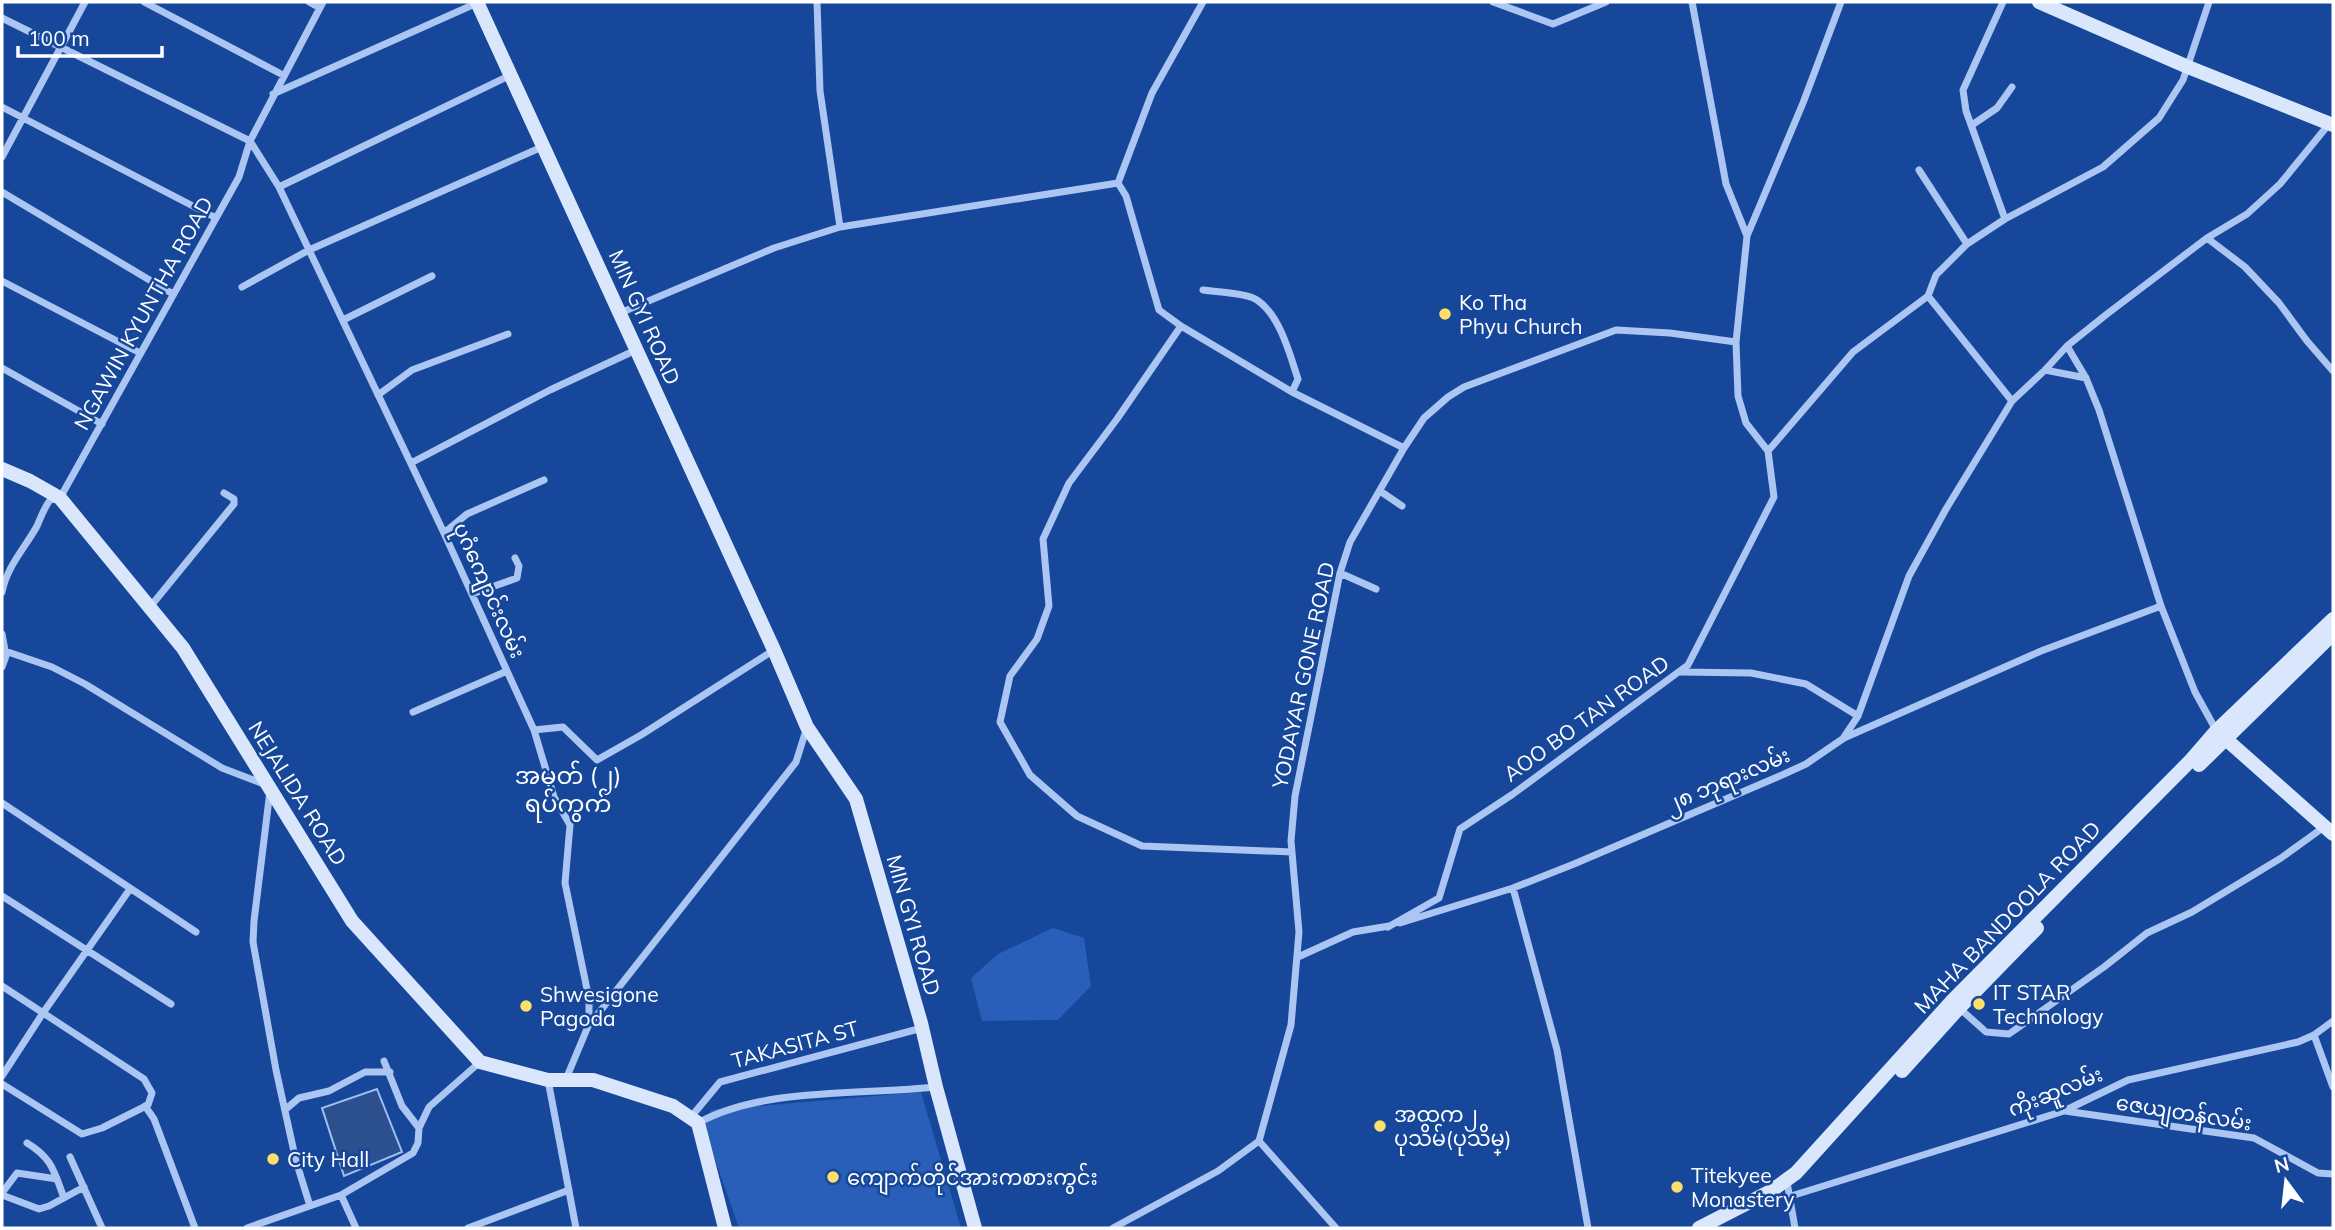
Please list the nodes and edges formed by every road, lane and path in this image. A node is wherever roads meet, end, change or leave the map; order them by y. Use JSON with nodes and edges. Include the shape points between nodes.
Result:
{"nodes":[{"id":1,"x":85,"y":2,"type":"edge"},
{"id":2,"x":144,"y":2,"type":"edge"},
{"id":3,"x":309,"y":2,"type":"edge"},
{"id":4,"x":477,"y":2,"type":"edge"},
{"id":5,"x":817,"y":2,"type":"edge"},
{"id":6,"x":1203,"y":2,"type":"edge"},
{"id":7,"x":1493,"y":2,"type":"edge"},
{"id":8,"x":1606,"y":2,"type":"edge"},
{"id":9,"x":1692,"y":2,"type":"edge"},
{"id":10,"x":1841,"y":2,"type":"edge"},
{"id":11,"x":2003,"y":2,"type":"edge"},
{"id":12,"x":2039,"y":2,"type":"edge"},
{"id":13,"x":2209,"y":2,"type":"edge"},
{"id":14,"x":322,"y":5,"type":"edge"},
{"id":15,"x":2,"y":18,"type":"edge"},
{"id":16,"x":62,"y":46,"type":"junction"},
{"id":17,"x":2188,"y":67,"type":"junction"},
{"id":18,"x":283,"y":75,"type":"junction"},
{"id":19,"x":511,"y":75,"type":"junction"},
{"id":20,"x":2012,"y":87,"type":"dead end"},
{"id":21,"x":273,"y":94,"type":"junction"},
{"id":22,"x":2,"y":107,"type":"edge"},
{"id":23,"x":22,"y":117,"type":"junction"},
{"id":24,"x":1972,"y":125,"type":"junction"},
{"id":25,"x":2331,"y":125,"type":"edge"},
{"id":26,"x":250,"y":141,"type":"junction"},
{"id":27,"x":542,"y":147,"type":"junction"},
{"id":28,"x":2,"y":157,"type":"edge"},
{"id":29,"x":1919,"y":170,"type":"dead end"},
{"id":30,"x":1118,"y":183,"type":"junction"},
{"id":31,"x":279,"y":187,"type":"junction"},
{"id":32,"x":2,"y":192,"type":"edge"},
{"id":33,"x":216,"y":218,"type":"junction"},
{"id":34,"x":2005,"y":219,"type":"junction"},
{"id":35,"x":840,"y":227,"type":"junction"},
{"id":36,"x":1746,"y":236,"type":"junction"},
{"id":37,"x":2207,"y":238,"type":"junction"},
{"id":38,"x":1967,"y":244,"type":"junction"},
{"id":39,"x":309,"y":250,"type":"junction"},
{"id":40,"x":432,"y":276,"type":"dead end"},
{"id":41,"x":2,"y":281,"type":"edge"},
{"id":42,"x":242,"y":287,"type":"dead end"},
{"id":43,"x":1203,"y":289,"type":"dead end"},
{"id":44,"x":173,"y":294,"type":"junction"},
{"id":45,"x":1928,"y":296,"type":"junction"},
{"id":46,"x":619,"y":313,"type":"junction"},
{"id":47,"x":343,"y":320,"type":"junction"},
{"id":48,"x":1181,"y":326,"type":"junction"},
{"id":49,"x":508,"y":334,"type":"dead end"},
{"id":50,"x":1736,"y":342,"type":"junction"},
{"id":51,"x":2067,"y":346,"type":"junction"},
{"id":52,"x":636,"y":350,"type":"junction"},
{"id":53,"x":140,"y":354,"type":"junction"},
{"id":54,"x":2,"y":368,"type":"edge"},
{"id":55,"x":2045,"y":370,"type":"junction"},
{"id":56,"x":2333,"y":371,"type":"edge"},
{"id":57,"x":2086,"y":378,"type":"junction"},
{"id":58,"x":1292,"y":391,"type":"junction"},
{"id":59,"x":379,"y":395,"type":"junction"},
{"id":60,"x":2012,"y":401,"type":"junction"},
{"id":61,"x":102,"y":424,"type":"junction"},
{"id":62,"x":1404,"y":448,"type":"junction"},
{"id":63,"x":1768,"y":450,"type":"junction"},
{"id":64,"x":411,"y":463,"type":"junction"},
{"id":65,"x":2,"y":469,"type":"edge"},
{"id":66,"x":544,"y":480,"type":"dead end"},
{"id":67,"x":1380,"y":491,"type":"junction"},
{"id":68,"x":224,"y":493,"type":"dead end"},
{"id":69,"x":60,"y":498,"type":"junction"},
{"id":70,"x":1402,"y":506,"type":"dead end"},
{"id":71,"x":444,"y":533,"type":"junction"},
{"id":72,"x":515,"y":558,"type":"dead end"},
{"id":73,"x":1340,"y":573,"type":"junction"},
{"id":74,"x":1376,"y":589,"type":"dead end"},
{"id":75,"x":2,"y":592,"type":"edge"},
{"id":76,"x":472,"y":594,"type":"junction"},
{"id":77,"x":2161,"y":606,"type":"junction"},
{"id":78,"x":150,"y":607,"type":"junction"},
{"id":79,"x":2333,"y":619,"type":"edge"},
{"id":80,"x":2,"y":634,"type":"edge"},
{"id":81,"x":2333,"y":634,"type":"edge"},
{"id":82,"x":774,"y":650,"type":"junction"},
{"id":83,"x":5,"y":651,"type":"junction"},
{"id":84,"x":2,"y":667,"type":"edge"},
{"id":85,"x":507,"y":671,"type":"junction"},
{"id":86,"x":1680,"y":671,"type":"junction"},
{"id":87,"x":413,"y":712,"type":"dead end"},
{"id":88,"x":1858,"y":716,"type":"junction"},
{"id":89,"x":807,"y":727,"type":"junction"},
{"id":90,"x":534,"y":730,"type":"junction"},
{"id":91,"x":2221,"y":734,"type":"junction"},
{"id":92,"x":1844,"y":738,"type":"junction"},
{"id":93,"x":269,"y":787,"type":"junction"},
{"id":94,"x":2,"y":803,"type":"edge"},
{"id":95,"x":2329,"y":830,"type":"edge"},
{"id":96,"x":1292,"y":852,"type":"junction"},
{"id":97,"x":1513,"y":888,"type":"junction"},
{"id":98,"x":130,"y":889,"type":"junction"},
{"id":99,"x":2,"y":896,"type":"edge"},
{"id":100,"x":1388,"y":927,"type":"junction"},
{"id":101,"x":196,"y":932,"type":"dead end"},
{"id":102,"x":86,"y":950,"type":"junction"},
{"id":103,"x":1298,"y":957,"type":"junction"},
{"id":104,"x":2,"y":986,"type":"edge"},
{"id":105,"x":171,"y":1004,"type":"dead end"},
{"id":106,"x":1955,"y":1005,"type":"junction"},
{"id":107,"x":43,"y":1013,"type":"junction"},
{"id":108,"x":2333,"y":1021,"type":"edge"},
{"id":109,"x":589,"y":1024,"type":"junction"},
{"id":110,"x":922,"y":1028,"type":"junction"},
{"id":111,"x":2314,"y":1035,"type":"junction"},
{"id":112,"x":384,"y":1060,"type":"dead end"},
{"id":113,"x":480,"y":1062,"type":"junction"},
{"id":114,"x":390,"y":1072,"type":"junction"},
{"id":115,"x":2,"y":1076,"type":"edge"},
{"id":116,"x":566,"y":1079,"type":"junction"},
{"id":117,"x":548,"y":1080,"type":"junction"},
{"id":118,"x":2,"y":1084,"type":"edge"},
{"id":119,"x":936,"y":1087,"type":"junction"},
{"id":120,"x":2333,"y":1087,"type":"edge"},
{"id":121,"x":145,"y":1106,"type":"junction"},
{"id":122,"x":286,"y":1109,"type":"junction"},
{"id":123,"x":2064,"y":1111,"type":"junction"},
{"id":124,"x":694,"y":1120,"type":"junction"},
{"id":125,"x":419,"y":1128,"type":"junction"},
{"id":126,"x":1259,"y":1141,"type":"junction"},
{"id":127,"x":27,"y":1143,"type":"dead end"},
{"id":128,"x":70,"y":1157,"type":"dead end"},
{"id":129,"x":2333,"y":1174,"type":"edge"},
{"id":130,"x":57,"y":1179,"type":"junction"},
{"id":131,"x":83,"y":1187,"type":"junction"},
{"id":132,"x":569,"y":1190,"type":"junction"},
{"id":133,"x":1787,"y":1190,"type":"junction"},
{"id":134,"x":2,"y":1194,"type":"edge"},
{"id":135,"x":341,"y":1195,"type":"junction"},
{"id":136,"x":64,"y":1198,"type":"junction"},
{"id":137,"x":310,"y":1206,"type":"junction"},
{"id":138,"x":102,"y":1228,"type":"edge"},
{"id":139,"x":195,"y":1228,"type":"edge"},
{"id":140,"x":247,"y":1228,"type":"edge"},
{"id":141,"x":356,"y":1228,"type":"edge"},
{"id":142,"x":468,"y":1228,"type":"edge"},
{"id":143,"x":576,"y":1228,"type":"edge"},
{"id":144,"x":725,"y":1228,"type":"edge"},
{"id":145,"x":975,"y":1228,"type":"edge"},
{"id":146,"x":1113,"y":1228,"type":"edge"},
{"id":147,"x":1336,"y":1228,"type":"edge"},
{"id":148,"x":1588,"y":1228,"type":"edge"},
{"id":149,"x":1699,"y":1228,"type":"edge"},
{"id":150,"x":1720,"y":1228,"type":"edge"},
{"id":151,"x":1795,"y":1228,"type":"edge"}],
"edges":[{"from":1,"to":16,"type":"street"},
{"from":2,"to":18,"type":"street"},
{"from":3,"to":14,"type":"street"},
{"from":4,"to":19,"type":"main road","name":"MIN GYI ROAD"},
{"from":4,"to":21,"type":"street"},
{"from":5,"to":35,"type":"street","via":[[820,91]]},
{"from":6,"to":30,"type":"street","via":[[1152,93]]},
{"from":7,"to":8,"type":"street","via":[[1553,24]]},
{"from":9,"to":36,"type":"street","via":[[1726,184]]},
{"from":10,"to":36,"type":"street"},
{"from":11,"to":24,"type":"street","via":[[1963,90]]},
{"from":12,"to":17,"type":"main road"},
{"from":13,"to":17,"type":"street"},
{"from":14,"to":18,"type":"street","name":"NGAWIN KYUNTHA ROAD"},
{"from":15,"to":16,"type":"street"},
{"from":16,"to":23,"type":"street"},
{"from":16,"to":26,"type":"street"},
{"from":17,"to":25,"type":"main road"},
{"from":17,"to":34,"type":"street","via":[[2159,118],[2103,167]]},
{"from":18,"to":21,"type":"street","name":"NGAWIN KYUNTHA ROAD"},
{"from":19,"to":27,"type":"main road","name":"MIN GYI ROAD"},
{"from":19,"to":31,"type":"street"},
{"from":20,"to":24,"type":"street","via":[[1997,108]]},
{"from":21,"to":26,"type":"street","name":"NGAWIN KYUNTHA ROAD"},
{"from":22,"to":23,"type":"street"},
{"from":23,"to":28,"type":"street"},
{"from":23,"to":33,"type":"street"},
{"from":24,"to":34,"type":"street"},
{"from":25,"to":37,"type":"street","via":[[2280,184],[2247,214]]},
{"from":26,"to":31,"type":"street","name":"ပုဂံကျောင်းလမ်း"},
{"from":26,"to":33,"type":"street","name":"NGAWIN KYUNTHA ROAD","via":[[239,177]]},
{"from":27,"to":39,"type":"street"},
{"from":27,"to":46,"type":"main road","name":"MIN GYI ROAD"},
{"from":29,"to":38,"type":"street"},
{"from":30,"to":35,"type":"street"},
{"from":30,"to":48,"type":"street","via":[[1158,310]]},
{"from":31,"to":39,"type":"street","name":"ပုဂံကျောင်းလမ်း"},
{"from":32,"to":44,"type":"street"},
{"from":33,"to":44,"type":"street","name":"NGAWIN KYUNTHA ROAD"},
{"from":34,"to":38,"type":"street"},
{"from":35,"to":46,"type":"street","via":[[774,248]]},
{"from":36,"to":50,"type":"street"},
{"from":37,"to":51,"type":"street"},
{"from":37,"to":56,"type":"street","via":[[2245,267]]},
{"from":38,"to":45,"type":"street","via":[[1936,275]]},
{"from":39,"to":42,"type":"street"},
{"from":39,"to":47,"type":"street","name":"ပုဂံကျောင်းလမ်း"},
{"from":40,"to":47,"type":"street"},
{"from":41,"to":53,"type":"street"},
{"from":43,"to":58,"type":"street","via":[[1256,299],[1270,313],[1298,379]]},
{"from":44,"to":53,"type":"street","name":"NGAWIN KYUNTHA ROAD"},
{"from":45,"to":60,"type":"street"},
{"from":45,"to":63,"type":"street","via":[[1853,352]]},
{"from":46,"to":52,"type":"main road","name":"MIN GYI ROAD"},
{"from":47,"to":59,"type":"street","name":"ပုဂံကျောင်းလမ်း"},
{"from":48,"to":58,"type":"street"},
{"from":48,"to":96,"type":"street","via":[[1069,483],[1048,527],[1043,539],[1049,606],[1038,639],[1010,676],[1000,722],[1030,775],[1077,816],[1142,846]]},
{"from":49,"to":59,"type":"street","via":[[412,370]]},
{"from":50,"to":62,"type":"street","name":"YODAYAR GONE ROAD","via":[[1616,330],[1464,387],[1424,418]]},
{"from":50,"to":63,"type":"street","via":[[1738,396],[1746,423]]},
{"from":51,"to":55,"type":"street"},
{"from":51,"to":57,"type":"street"},
{"from":52,"to":64,"type":"street"},
{"from":52,"to":82,"type":"main road","name":"MIN GYI ROAD"},
{"from":53,"to":61,"type":"street","name":"NGAWIN KYUNTHA ROAD"},
{"from":54,"to":61,"type":"street"},
{"from":55,"to":57,"type":"street"},
{"from":55,"to":60,"type":"street"},
{"from":57,"to":77,"type":"street"},
{"from":58,"to":62,"type":"street"},
{"from":59,"to":64,"type":"street","name":"ပုဂံကျောင်းလမ်း"},
{"from":60,"to":88,"type":"street","via":[[1909,576]]},
{"from":61,"to":69,"type":"street","name":"NGAWIN KYUNTHA ROAD"},
{"from":62,"to":67,"type":"street","name":"YODAYAR GONE ROAD"},
{"from":63,"to":86,"type":"street","name":"AOO BO TAN ROAD","via":[[1774,497],[1688,665]]},
{"from":64,"to":71,"type":"street","name":"ပုဂံကျောင်းလမ်း"},
{"from":65,"to":69,"type":"main road","name":"NEJALIDA ROAD"},
{"from":66,"to":71,"type":"street","via":[[467,514]]},
{"from":67,"to":70,"type":"street"},
{"from":67,"to":73,"type":"street","name":"YODAYAR GONE ROAD","via":[[1350,542]]},
{"from":68,"to":78,"type":"street","via":[[234,503]]},
{"from":69,"to":75,"type":"street","name":"NGAWIN KYUNTHA ROAD","via":[[50,500],[44,508],[14,560]]},
{"from":69,"to":78,"type":"main road","name":"NEJALIDA ROAD"},
{"from":71,"to":76,"type":"street","name":"ပုဂံကျောင်းလမ်း"},
{"from":72,"to":76,"type":"street","via":[[517,578]]},
{"from":73,"to":74,"type":"street"},
{"from":73,"to":96,"type":"street","name":"YODAYAR GONE ROAD","via":[[1295,796]]},
{"from":76,"to":85,"type":"street","name":"ပုဂံကျောင်းလမ်း"},
{"from":77,"to":91,"type":"street","via":[[2195,692]]},
{"from":77,"to":92,"type":"street","name":"၂၈ ဘုရားလမ်း","via":[[2042,651]]},
{"from":78,"to":93,"type":"main road","name":"NEJALIDA ROAD","via":[[183,648]]},
{"from":79,"to":91,"type":"main road","name":"MAHA BANDOOLA ROAD"},
{"from":80,"to":83,"type":"street"},
{"from":81,"to":91,"type":"main road","name":"MAHA BANDOOLA ROAD"},
{"from":82,"to":89,"type":"main road","name":"MIN GYI ROAD"},
{"from":82,"to":90,"type":"street","via":[[597,760],[563,727]]},
{"from":83,"to":84,"type":"street"},
{"from":83,"to":93,"type":"street","via":[[85,684],[222,768]]},
{"from":85,"to":87,"type":"street"},
{"from":85,"to":90,"type":"street","name":"ပုဂံကျောင်းလမ်း"},
{"from":86,"to":88,"type":"street","via":[[1751,673],[1806,684]]},
{"from":86,"to":100,"type":"street","name":"AOO BO TAN ROAD","via":[[1460,829],[1439,898]]},
{"from":88,"to":92,"type":"street"},
{"from":89,"to":109,"type":"street","via":[[796,762]]},
{"from":89,"to":110,"type":"main road","name":"MIN GYI ROAD","via":[[856,799]]},
{"from":90,"to":109,"type":"street","name":"ပုဂံကျောင်းလမ်း","via":[[554,797],[570,824],[565,883],[589,999]]},
{"from":91,"to":95,"type":"main road"},
{"from":91,"to":106,"type":"main road","name":"MAHA BANDOOLA ROAD"},
{"from":92,"to":97,"type":"street","name":"၂၈ ဘုရားလမ်း","via":[[1782,775]]},
{"from":93,"to":113,"type":"main road","name":"NEJALIDA ROAD","via":[[352,920]]},
{"from":93,"to":122,"type":"street","via":[[253,943]]},
{"from":94,"to":98,"type":"street"},
{"from":95,"to":106,"type":"street","via":[[2192,912],[2147,933],[2009,1034],[1986,1032]]},
{"from":96,"to":103,"type":"street","name":"YODAYAR GONE ROAD"},
{"from":97,"to":100,"type":"street","name":"၂၈ ဘုရားလမ်း"},
{"from":97,"to":148,"type":"street","via":[[1557,1050]]},
{"from":98,"to":101,"type":"street"},
{"from":98,"to":102,"type":"street"},
{"from":99,"to":102,"type":"street"},
{"from":100,"to":103,"type":"street","name":"၂၈ ဘုရားလမ်း","via":[[1353,932]]},
{"from":102,"to":105,"type":"street"},
{"from":102,"to":107,"type":"street"},
{"from":103,"to":126,"type":"street","name":"YODAYAR GONE ROAD","via":[[1291,1025]]},
{"from":104,"to":107,"type":"street"},
{"from":106,"to":133,"type":"main road","name":"MAHA BANDOOLA ROAD"},
{"from":107,"to":115,"type":"street"},
{"from":107,"to":121,"type":"street","via":[[144,1079],[152,1094]]},
{"from":108,"to":111,"type":"street","name":"ကိုးဆူလမ်း"},
{"from":109,"to":116,"type":"street","name":"ပုဂံကျောင်းလမ်း"},
{"from":110,"to":119,"type":"main road","name":"MIN GYI ROAD"},
{"from":110,"to":124,"type":"street","name":"TAKASITA ST","via":[[720,1082]]},
{"from":111,"to":120,"type":"street"},
{"from":111,"to":123,"type":"street","name":"ကိုးဆူလမ်း","via":[[2128,1080]]},
{"from":112,"to":114,"type":"street"},
{"from":113,"to":117,"type":"main road"},
{"from":113,"to":125,"type":"street","via":[[429,1107]]},
{"from":114,"to":122,"type":"street","via":[[365,1072],[328,1091],[299,1098]]},
{"from":114,"to":125,"type":"street","via":[[402,1106]]},
{"from":116,"to":117,"type":"main road"},
{"from":116,"to":124,"type":"main road","via":[[593,1080],[673,1106]]},
{"from":117,"to":132,"type":"street"},
{"from":118,"to":121,"type":"street","via":[[82,1134]]},
{"from":119,"to":124,"type":"street","via":[[761,1101]]},
{"from":119,"to":145,"type":"main road","name":"MIN GYI ROAD"},
{"from":121,"to":139,"type":"street"},
{"from":122,"to":137,"type":"street"},
{"from":123,"to":129,"type":"street","name":"ဇေယျတန်လမ်း","via":[[2254,1138],[2318,1172]]},
{"from":123,"to":133,"type":"street","name":"ကိုးဆူလမ်း"},
{"from":124,"to":144,"type":"main road"},
{"from":125,"to":135,"type":"street","via":[[413,1153]]},
{"from":126,"to":146,"type":"street","via":[[1217,1171]]},
{"from":126,"to":147,"type":"street"},
{"from":127,"to":130,"type":"street","via":[[48,1159]]},
{"from":128,"to":131,"type":"street"},
{"from":130,"to":134,"type":"street","via":[[17,1173]]},
{"from":130,"to":136,"type":"street"},
{"from":131,"to":136,"type":"street"},
{"from":131,"to":138,"type":"street"},
{"from":132,"to":142,"type":"street"},
{"from":132,"to":143,"type":"street"},
{"from":133,"to":149,"type":"main road","name":"MAHA BANDOOLA ROAD"},
{"from":133,"to":150,"type":"main road","name":"MAHA BANDOOLA ROAD"},
{"from":133,"to":151,"type":"street"},
{"from":134,"to":136,"type":"street","via":[[39,1209]]},
{"from":135,"to":137,"type":"street"},
{"from":135,"to":141,"type":"street"},
{"from":137,"to":140,"type":"street"}]}
